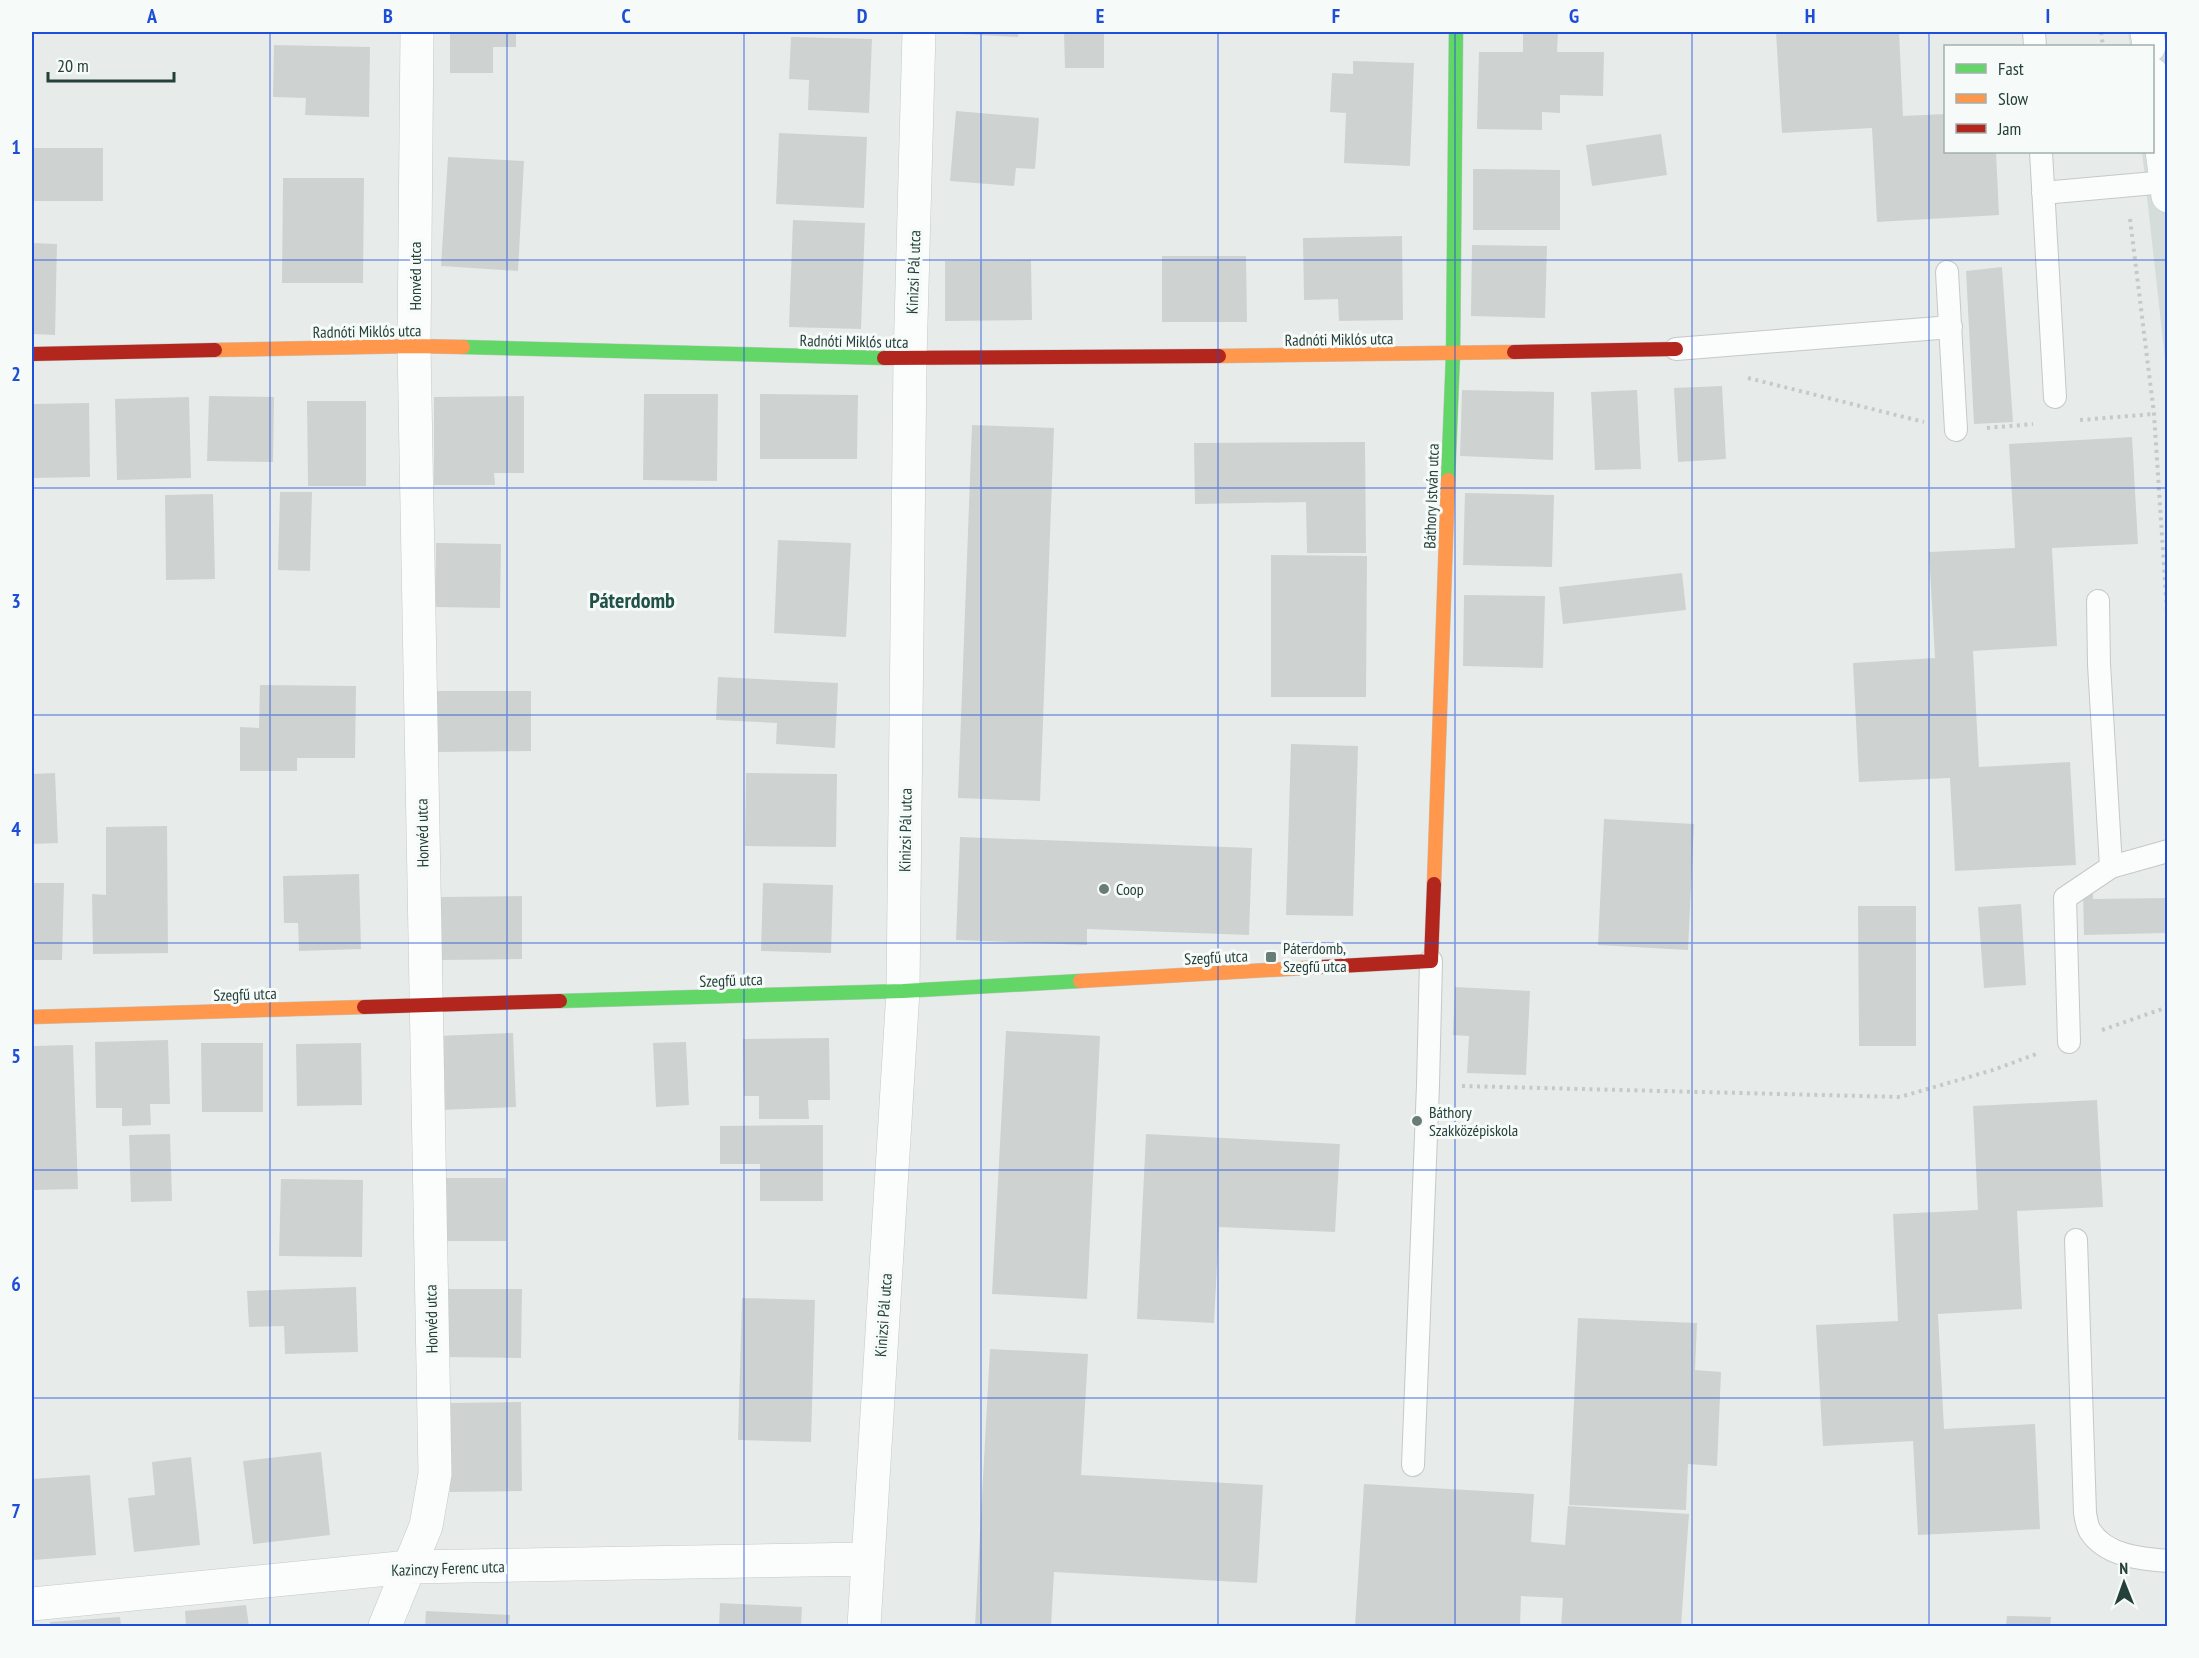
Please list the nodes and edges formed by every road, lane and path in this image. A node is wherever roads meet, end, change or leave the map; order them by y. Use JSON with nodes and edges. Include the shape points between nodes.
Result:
{"nodes":[{"id":1,"x":417,"y":32,"type":"edge"},
{"id":2,"x":920,"y":32,"type":"edge"},
{"id":3,"x":1456,"y":32,"type":"edge"},
{"id":4,"x":2154,"y":89,"type":"edge"},
{"id":5,"x":2041,"y":153,"type":"edge"},
{"id":6,"x":2126,"y":186,"type":"junction"},
{"id":7,"x":2167,"y":189,"type":"edge"},
{"id":8,"x":2043,"y":193,"type":"junction"},
{"id":9,"x":1947,"y":272,"type":"dead end"},
{"id":10,"x":1951,"y":327,"type":"junction"},
{"id":11,"x":414,"y":346,"type":"junction"},
{"id":12,"x":1676,"y":349,"type":"joint"},
{"id":13,"x":32,"y":354,"type":"edge"},
{"id":14,"x":1453,"y":354,"type":"junction"},
{"id":15,"x":910,"y":359,"type":"junction"},
{"id":16,"x":1746,"y":378,"type":"dead end"},
{"id":17,"x":2055,"y":397,"type":"dead end"},
{"id":18,"x":1928,"y":423,"type":"dead end"},
{"id":19,"x":1956,"y":430,"type":"dead end"},
{"id":20,"x":2098,"y":601,"type":"dead end"},
{"id":21,"x":2168,"y":627,"type":"edge"},
{"id":22,"x":2168,"y":851,"type":"edge"},
{"id":23,"x":2111,"y":867,"type":"junction"},
{"id":24,"x":1431,"y":961,"type":"junction"},
{"id":25,"x":903,"y":991,"type":"junction"},
{"id":26,"x":425,"y":1006,"type":"junction"},
{"id":27,"x":32,"y":1017,"type":"edge"},
{"id":28,"x":2069,"y":1042,"type":"dead end"},
{"id":29,"x":1993,"y":1070,"type":"dead end"},
{"id":30,"x":1428,"y":1085,"type":"junction"},
{"id":31,"x":2076,"y":1240,"type":"dead end"},
{"id":32,"x":1413,"y":1465,"type":"dead end"},
{"id":33,"x":867,"y":1559,"type":"junction"},
{"id":34,"x":2168,"y":1561,"type":"edge"},
{"id":35,"x":409,"y":1568,"type":"junction"},
{"id":36,"x":32,"y":1604,"type":"edge"},
{"id":37,"x":385,"y":1626,"type":"edge"},
{"id":38,"x":864,"y":1626,"type":"edge"}],
"edges":[{"from":1,"to":11,"type":"street","name":"Honvéd utca"},
{"from":2,"to":15,"type":"street","name":"Kinizsi Pál utca"},
{"from":3,"to":14,"type":"street","name":"Báthory István utca"},
{"from":4,"to":7,"type":"street"},
{"from":5,"to":8,"type":"lane"},
{"from":6,"to":7,"type":"lane"},
{"from":6,"to":8,"type":"lane"},
{"from":6,"to":21,"type":"path","via":[[2154,414]]},
{"from":8,"to":17,"type":"lane"},
{"from":9,"to":10,"type":"lane"},
{"from":10,"to":12,"type":"lane"},
{"from":10,"to":19,"type":"lane"},
{"from":11,"to":13,"type":"street","name":"Radnóti Miklós utca"},
{"from":11,"to":15,"type":"street","name":"Radnóti Miklós utca"},
{"from":11,"to":26,"type":"street","name":"Honvéd utca"},
{"from":12,"to":14,"type":"street","name":"Radnóti Miklós utca"},
{"from":14,"to":15,"type":"street","name":"Radnóti Miklós utca"},
{"from":14,"to":24,"type":"street","name":"Báthory István utca"},
{"from":15,"to":25,"type":"street","name":"Kinizsi Pál utca"},
{"from":16,"to":18,"type":"path"},
{"from":20,"to":23,"type":"lane"},
{"from":22,"to":23,"type":"lane"},
{"from":23,"to":28,"type":"lane","via":[[2065,898]]},
{"from":24,"to":25,"type":"street","name":"Szegfű utca"},
{"from":24,"to":30,"type":"lane"},
{"from":25,"to":26,"type":"street","name":"Szegfű utca"},
{"from":25,"to":33,"type":"street","name":"Kinizsi Pál utca"},
{"from":26,"to":27,"type":"street","name":"Szegfű utca"},
{"from":26,"to":35,"type":"street","name":"Honvéd utca","via":[[435,1474],[426,1526]]},
{"from":29,"to":30,"type":"path","via":[[1900,1097]]},
{"from":30,"to":32,"type":"lane"},
{"from":31,"to":34,"type":"lane","via":[[2085,1513],[2089,1530],[2115,1551]]},
{"from":33,"to":35,"type":"street","name":"Kazinczy Ferenc utca"},
{"from":33,"to":38,"type":"street","name":"Kinizsi Pál utca"},
{"from":35,"to":36,"type":"street","name":"Kazinczy Ferenc utca"},
{"from":35,"to":37,"type":"street","name":"Honvéd utca"}]}
